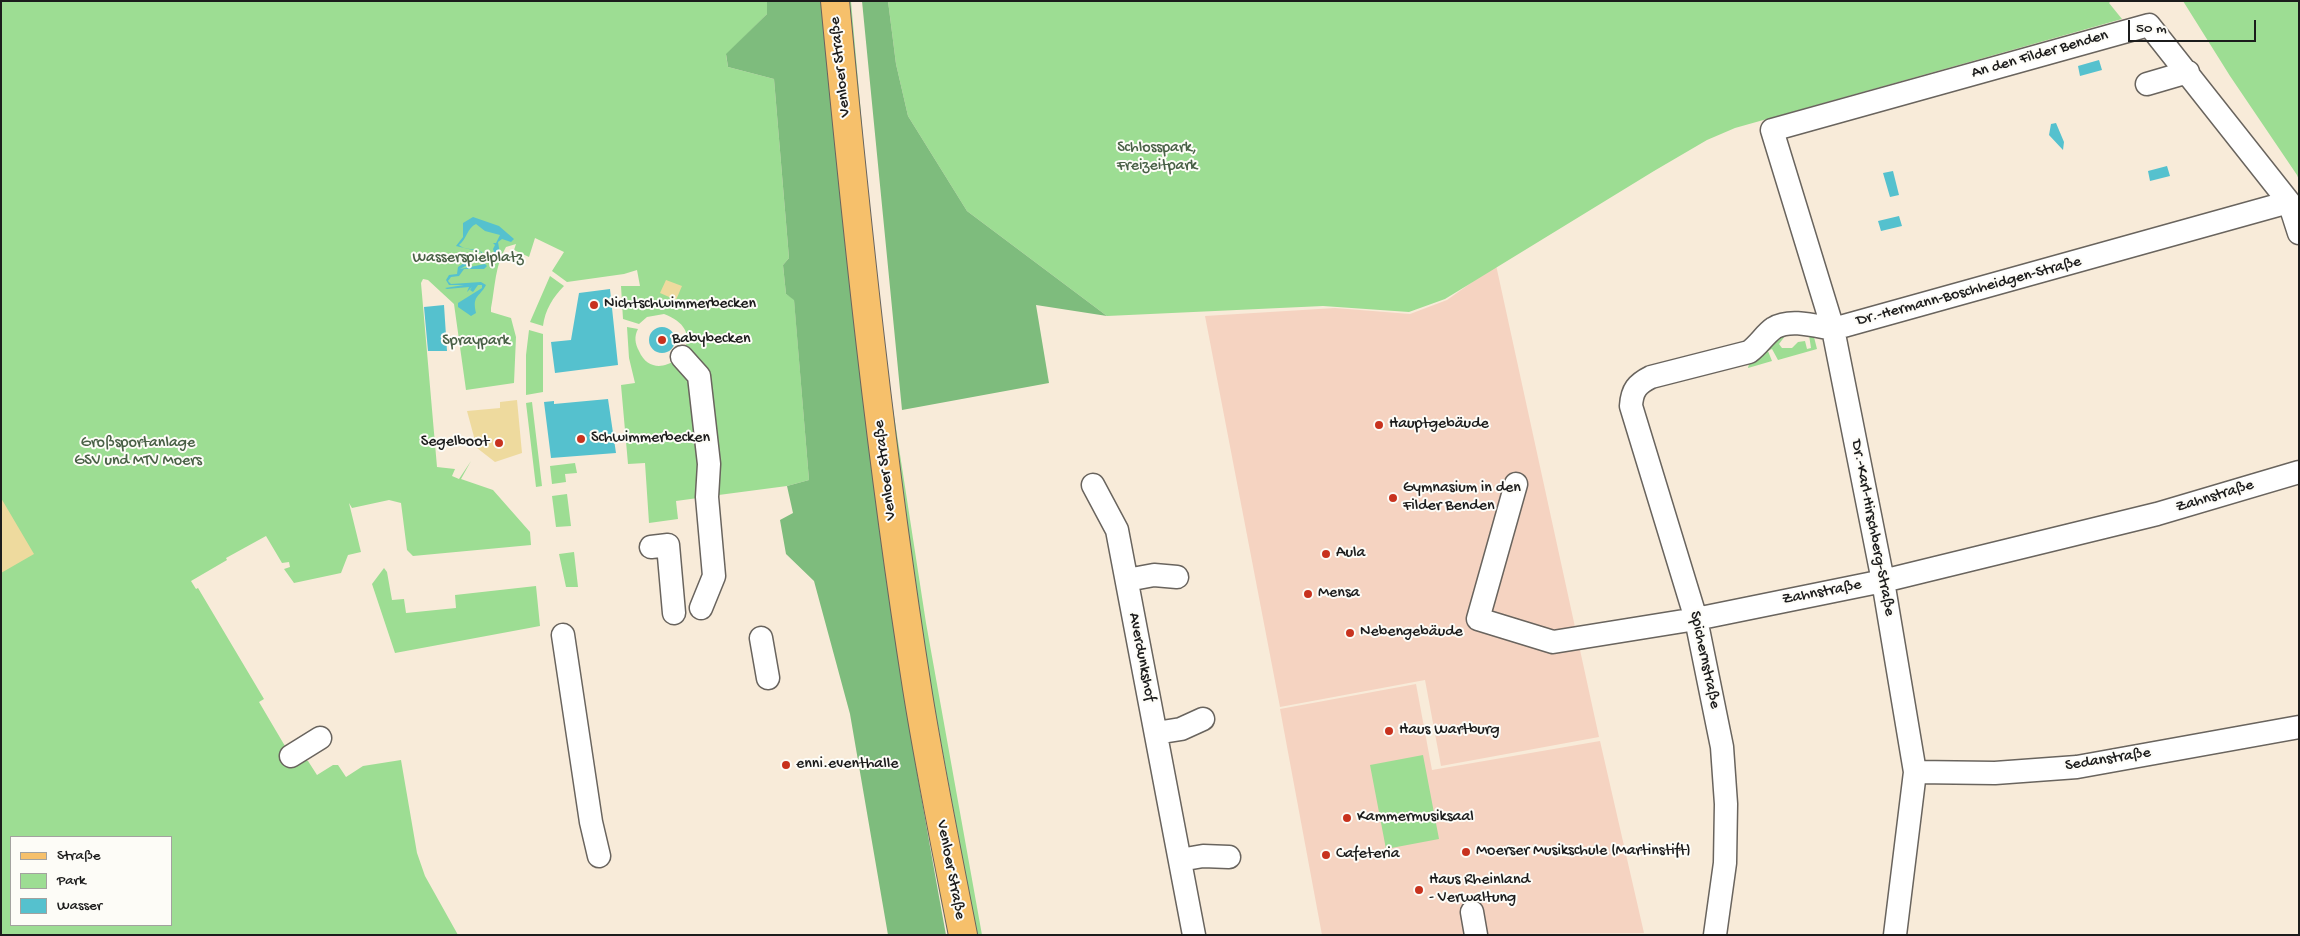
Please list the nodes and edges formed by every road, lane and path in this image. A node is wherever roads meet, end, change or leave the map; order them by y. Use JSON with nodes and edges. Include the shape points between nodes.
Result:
{"nodes":[{"id":1,"x":835,"y":1,"type":"edge"},
{"id":2,"x":2191,"y":76,"type":"junction"},
{"id":3,"x":2152,"y":88,"type":"dead end"},
{"id":4,"x":1772,"y":130,"type":"joint"},
{"id":5,"x":2289,"y":202,"type":"junction"},
{"id":6,"x":2299,"y":233,"type":"edge"},
{"id":7,"x":1833,"y":329,"type":"junction"},
{"id":8,"x":682,"y":357,"type":"dead end"},
{"id":9,"x":1632,"y":393,"type":"joint"},
{"id":10,"x":2299,"y":472,"type":"edge"},
{"id":11,"x":1516,"y":484,"type":"dead end"},
{"id":12,"x":1093,"y":485,"type":"dead end"},
{"id":13,"x":651,"y":547,"type":"dead end"},
{"id":14,"x":1177,"y":577,"type":"dead end"},
{"id":15,"x":1127,"y":580,"type":"junction"},
{"id":16,"x":1883,"y":580,"type":"junction"},
{"id":17,"x":701,"y":608,"type":"dead end"},
{"id":18,"x":674,"y":612,"type":"dead end"},
{"id":19,"x":1696,"y":618,"type":"junction"},
{"id":20,"x":563,"y":635,"type":"dead end"},
{"id":21,"x":761,"y":638,"type":"dead end"},
{"id":22,"x":768,"y":678,"type":"dead end"},
{"id":23,"x":1203,"y":719,"type":"dead end"},
{"id":24,"x":2299,"y":727,"type":"edge"},
{"id":25,"x":1156,"y":734,"type":"junction"},
{"id":26,"x":320,"y":738,"type":"dead end"},
{"id":27,"x":291,"y":756,"type":"dead end"},
{"id":28,"x":1915,"y":772,"type":"junction"},
{"id":29,"x":599,"y":856,"type":"dead end"},
{"id":30,"x":1229,"y":856,"type":"dead end"},
{"id":31,"x":1180,"y":860,"type":"junction"},
{"id":32,"x":1472,"y":912,"type":"dead end"},
{"id":33,"x":962,"y":935,"type":"edge"},
{"id":34,"x":1194,"y":935,"type":"edge"},
{"id":35,"x":1476,"y":935,"type":"edge"},
{"id":36,"x":1715,"y":935,"type":"edge"},
{"id":37,"x":1895,"y":935,"type":"edge"}],
"edges":[{"from":1,"to":33,"type":"main road","name":"Venloer Straße","via":[[856,220],[892,518],[917,690]]},
{"from":2,"to":3,"type":"street"},
{"from":2,"to":4,"type":"street","name":"An den Filder Benden","via":[[2149,25]]},
{"from":2,"to":5,"type":"street","name":"An den Filder Benden"},
{"from":4,"to":7,"type":"street","name":"Dr.-Karl-Hirschberg-Straße"},
{"from":5,"to":6,"type":"street"},
{"from":5,"to":7,"type":"street","name":"Dr.-Hermann-Boschheidgen-Straße"},
{"from":7,"to":9,"type":"street","name":"Dr.-Hermann-Boschheidgen-Straße","via":[[1797,324],[1775,328],[1749,352],[1651,377],[1639,383]]},
{"from":7,"to":16,"type":"street","name":"Dr.-Karl-Hirschberg-Straße"},
{"from":8,"to":17,"type":"street","via":[[699,376],[709,464],[707,496],[714,576]]},
{"from":9,"to":19,"type":"street","name":"Spichernstraße","via":[[1631,406]]},
{"from":10,"to":16,"type":"street","name":"Zahnstraße","via":[[2157,514]]},
{"from":11,"to":19,"type":"street","name":"Zahnstraße","via":[[1478,619],[1553,642]]},
{"from":12,"to":15,"type":"street","name":"Averdunkshof","via":[[1117,530]]},
{"from":13,"to":18,"type":"street","via":[[668,545]]},
{"from":14,"to":15,"type":"street","via":[[1154,575]]},
{"from":15,"to":25,"type":"street","name":"Averdunkshof"},
{"from":16,"to":19,"type":"street","name":"Zahnstraße"},
{"from":16,"to":28,"type":"street","name":"Dr.-Karl-Hirschberg-Straße"},
{"from":19,"to":36,"type":"street","name":"Spichernstraße","via":[[1722,747],[1726,804],[1725,863]]},
{"from":20,"to":29,"type":"street","via":[[564,705]]},
{"from":21,"to":22,"type":"street"},
{"from":23,"to":25,"type":"street","via":[[1181,730]]},
{"from":24,"to":28,"type":"street","name":"Sedanstraße","via":[[2077,767],[1995,773]]},
{"from":25,"to":31,"type":"street","name":"Averdunkshof"},
{"from":26,"to":27,"type":"street"},
{"from":28,"to":37,"type":"street","name":"Dr.-Karl-Hirschberg-Straße"},
{"from":30,"to":31,"type":"street"},
{"from":31,"to":34,"type":"street","name":"Averdunkshof"},
{"from":32,"to":35,"type":"street"}]}
